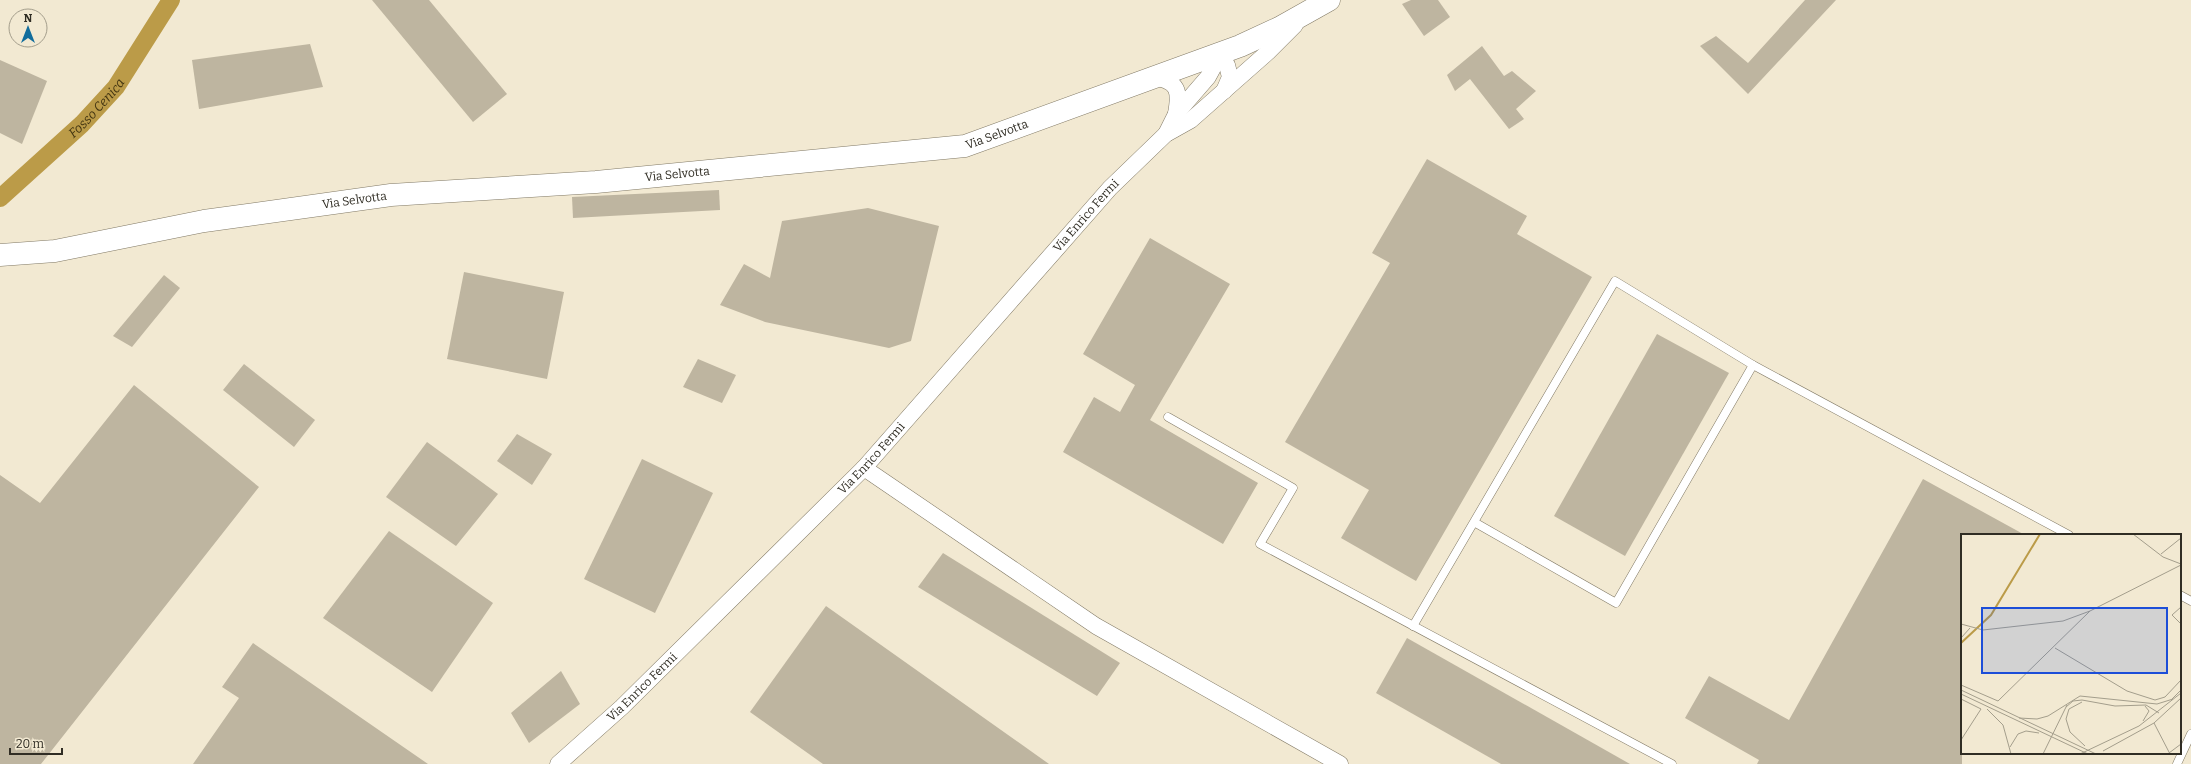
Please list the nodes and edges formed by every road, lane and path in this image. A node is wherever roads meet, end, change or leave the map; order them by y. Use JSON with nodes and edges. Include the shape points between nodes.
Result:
{"nodes":[{"id":1,"x":1329,"y":0,"type":"edge"},
{"id":2,"x":1305,"y":14,"type":"junction"},
{"id":3,"x":1211,"y":56,"type":"junction"},
{"id":4,"x":1154,"y":77,"type":"junction"},
{"id":5,"x":1224,"y":91,"type":"junction"},
{"id":6,"x":1176,"y":114,"type":"junction"},
{"id":7,"x":1166,"y":134,"type":"junction"},
{"id":8,"x":0,"y":255,"type":"edge"},
{"id":9,"x":1753,"y":365,"type":"junction"},
{"id":10,"x":1168,"y":417,"type":"dead end"},
{"id":11,"x":864,"y":468,"type":"junction"},
{"id":12,"x":1474,"y":522,"type":"junction"},
{"id":13,"x":2067,"y":534,"type":"edge"},
{"id":14,"x":2181,"y":596,"type":"edge"},
{"id":15,"x":2191,"y":601,"type":"edge"},
{"id":16,"x":1413,"y":626,"type":"junction"},
{"id":17,"x":2191,"y":734,"type":"edge"},
{"id":18,"x":558,"y":764,"type":"edge"},
{"id":19,"x":1340,"y":764,"type":"edge"},
{"id":20,"x":1672,"y":764,"type":"edge"},
{"id":21,"x":2177,"y":764,"type":"edge"}],
"edges":[{"from":1,"to":2,"type":"street","name":"Via Selvotta"},
{"from":2,"to":3,"type":"street","name":"Via Selvotta","via":[[1279,28]]},
{"from":2,"to":5,"type":"street","name":"Via Enrico Fermi","via":[[1268,52]]},
{"from":3,"to":4,"type":"street","name":"Via Selvotta"},
{"from":3,"to":5,"type":"street","via":[[1227,65],[1230,77]]},
{"from":3,"to":6,"type":"street","name":"Via Enrico Fermi","via":[[1214,66],[1208,77]]},
{"from":4,"to":6,"type":"street","name":"Via Enrico Fermi","via":[[1167,79],[1176,87],[1179,98]]},
{"from":4,"to":8,"type":"street","name":"Via Selvotta","via":[[965,146],[596,182],[391,195],[204,221],[55,251]]},
{"from":5,"to":7,"type":"street","name":"Via Enrico Fermi","via":[[1191,120]]},
{"from":6,"to":7,"type":"street","name":"Via Enrico Fermi"},
{"from":7,"to":11,"type":"street","name":"Via Enrico Fermi","via":[[1110,188]]},
{"from":9,"to":12,"type":"lane","via":[[1616,602]]},
{"from":9,"to":12,"type":"lane","via":[[1615,281]]},
{"from":9,"to":13,"type":"lane"},
{"from":10,"to":16,"type":"lane","via":[[1292,488],[1260,544]]},
{"from":11,"to":18,"type":"street","name":"Via Enrico Fermi","via":[[622,707]]},
{"from":11,"to":19,"type":"street","via":[[1096,626]]},
{"from":12,"to":16,"type":"lane"},
{"from":14,"to":15,"type":"lane"},
{"from":16,"to":20,"type":"lane"},
{"from":17,"to":21,"type":"lane"}]}
